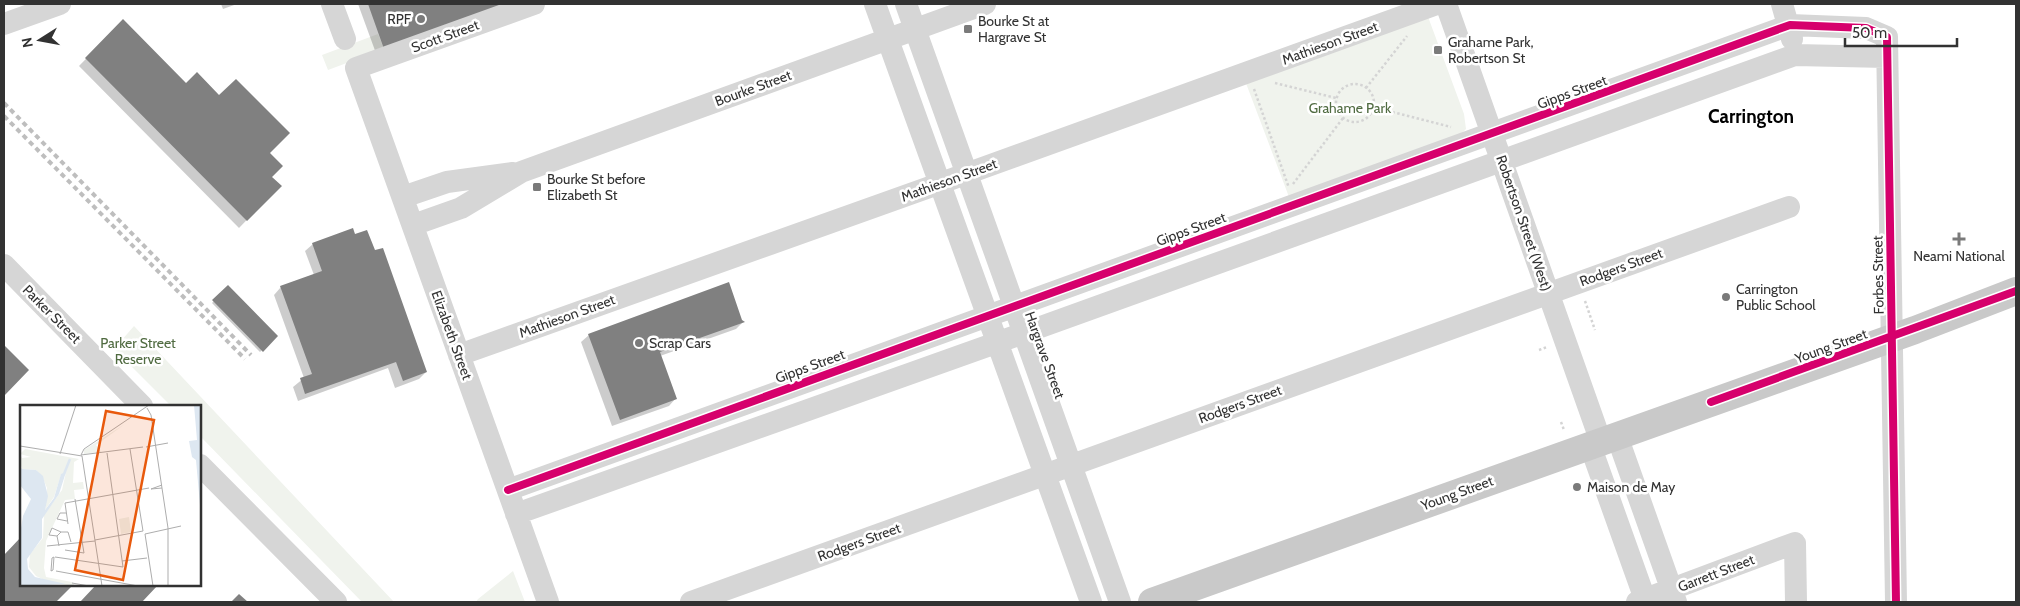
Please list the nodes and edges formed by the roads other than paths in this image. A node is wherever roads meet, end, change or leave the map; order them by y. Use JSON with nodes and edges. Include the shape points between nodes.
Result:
{"nodes":[{"id":1,"x":60,"y":4,"type":"edge"},
{"id":2,"x":332,"y":4,"type":"edge"},
{"id":3,"x":534,"y":4,"type":"edge"},
{"id":4,"x":875,"y":4,"type":"edge"},
{"id":5,"x":906,"y":4,"type":"edge"},
{"id":6,"x":985,"y":4,"type":"edge"},
{"id":7,"x":1438,"y":4,"type":"edge"},
{"id":8,"x":1446,"y":4,"type":"edge"},
{"id":9,"x":1782,"y":4,"type":"edge"},
{"id":10,"x":4,"y":24,"type":"edge"},
{"id":11,"x":1790,"y":25,"type":"junction"},
{"id":12,"x":915,"y":29,"type":"junction"},
{"id":13,"x":345,"y":39,"type":"dead end"},
{"id":14,"x":888,"y":39,"type":"junction"},
{"id":15,"x":1887,"y":47,"type":"junction"},
{"id":16,"x":1795,"y":55,"type":"junction"},
{"id":17,"x":356,"y":68,"type":"joint"},
{"id":18,"x":1645,"y":78,"type":"junction"},
{"id":19,"x":1655,"y":106,"type":"junction"},
{"id":20,"x":1492,"y":134,"type":"junction"},
{"id":21,"x":1502,"y":161,"type":"junction"},
{"id":22,"x":521,"y":172,"type":"junction"},
{"id":23,"x":967,"y":173,"type":"junction"},
{"id":24,"x":940,"y":183,"type":"junction"},
{"id":25,"x":1319,"y":196,"type":"junction"},
{"id":26,"x":402,"y":197,"type":"junction"},
{"id":27,"x":1789,"y":207,"type":"dead end"},
{"id":28,"x":1328,"y":224,"type":"junction"},
{"id":29,"x":412,"y":225,"type":"junction"},
{"id":30,"x":1172,"y":249,"type":"junction"},
{"id":31,"x":4,"y":265,"type":"edge"},
{"id":32,"x":1181,"y":277,"type":"junction"},
{"id":33,"x":2016,"y":292,"type":"edge"},
{"id":34,"x":1548,"y":293,"type":"junction"},
{"id":35,"x":1014,"y":305,"type":"junction"},
{"id":36,"x":987,"y":315,"type":"junction"},
{"id":37,"x":1024,"y":333,"type":"junction"},
{"id":38,"x":1892,"y":338,"type":"junction"},
{"id":39,"x":997,"y":343,"type":"junction"},
{"id":40,"x":459,"y":354,"type":"junction"},
{"id":41,"x":141,"y":405,"type":"edge"},
{"id":42,"x":1603,"y":441,"type":"junction"},
{"id":43,"x":201,"y":465,"type":"edge"},
{"id":44,"x":1071,"y":465,"type":"junction"},
{"id":45,"x":1045,"y":475,"type":"junction"},
{"id":46,"x":508,"y":490,"type":"junction"},
{"id":47,"x":516,"y":514,"type":"junction"},
{"id":48,"x":1674,"y":596,"type":"edge"},
{"id":49,"x":1643,"y":601,"type":"edge"},
{"id":50,"x":336,"y":602,"type":"edge"},
{"id":51,"x":548,"y":602,"type":"edge"},
{"id":52,"x":691,"y":602,"type":"edge"},
{"id":53,"x":1091,"y":602,"type":"edge"},
{"id":54,"x":1120,"y":602,"type":"edge"},
{"id":55,"x":1152,"y":602,"type":"edge"},
{"id":56,"x":1796,"y":602,"type":"edge"},
{"id":57,"x":1896,"y":602,"type":"edge"}],
"edges":[{"from":1,"to":10,"type":"street"},
{"from":2,"to":13,"type":"street"},
{"from":3,"to":17,"type":"street","name":"Scott Street"},
{"from":4,"to":14,"type":"street"},
{"from":5,"to":12,"type":"street","name":"Hargrave Street"},
{"from":6,"to":12,"type":"street","name":"Bourke Street"},
{"from":7,"to":23,"type":"street","name":"Mathieson Street"},
{"from":8,"to":20,"type":"street","name":"Robertson Street (West)"},
{"from":9,"to":11,"type":"street"},
{"from":11,"to":15,"type":"street","name":"Gipps Street","via":[[1866,28]]},
{"from":11,"to":16,"type":"street"},
{"from":11,"to":18,"type":"street","name":"Gipps Street"},
{"from":12,"to":14,"type":"street","name":"Bourke Street"},
{"from":12,"to":23,"type":"street","name":"Hargrave Street"},
{"from":14,"to":22,"type":"street","name":"Bourke Street"},
{"from":14,"to":24,"type":"street"},
{"from":15,"to":16,"type":"street"},
{"from":15,"to":38,"type":"street","name":"Forbes Street"},
{"from":16,"to":19,"type":"street"},
{"from":17,"to":26,"type":"street","name":"Elizabeth Street"},
{"from":18,"to":19,"type":"street"},
{"from":18,"to":20,"type":"street","name":"Gipps Street"},
{"from":19,"to":21,"type":"street"},
{"from":20,"to":21,"type":"street","name":"Robertson Street (West)"},
{"from":20,"to":25,"type":"street","name":"Gipps Street"},
{"from":21,"to":28,"type":"street"},
{"from":21,"to":34,"type":"street","name":"Robertson Street (West)"},
{"from":22,"to":26,"type":"street","name":"Bourke Street","via":[[447,182]]},
{"from":22,"to":29,"type":"street","name":"Bourke Street","via":[[461,208]]},
{"from":23,"to":24,"type":"street","name":"Mathieson Street"},
{"from":23,"to":35,"type":"street","name":"Hargrave Street"},
{"from":24,"to":36,"type":"street"},
{"from":24,"to":40,"type":"street","name":"Mathieson Street"},
{"from":25,"to":28,"type":"street"},
{"from":25,"to":30,"type":"street","name":"Gipps Street"},
{"from":26,"to":29,"type":"street","name":"Elizabeth Street"},
{"from":27,"to":34,"type":"street","name":"Rodgers Street"},
{"from":28,"to":32,"type":"street"},
{"from":29,"to":40,"type":"street","name":"Elizabeth Street"},
{"from":30,"to":32,"type":"street","name":"Gipps Street"},
{"from":30,"to":35,"type":"street","name":"Gipps Street"},
{"from":31,"to":41,"type":"street","name":"Parker Street"},
{"from":32,"to":37,"type":"street"},
{"from":33,"to":38,"type":"main road","name":"Young Street"},
{"from":34,"to":42,"type":"street","name":"Robertson Street (West)"},
{"from":34,"to":44,"type":"street","name":"Rodgers Street"},
{"from":35,"to":36,"type":"street","name":"Gipps Street"},
{"from":35,"to":37,"type":"street","name":"Hargrave Street"},
{"from":36,"to":39,"type":"street"},
{"from":36,"to":46,"type":"street","name":"Gipps Street"},
{"from":37,"to":39,"type":"street"},
{"from":37,"to":44,"type":"street","name":"Hargrave Street"},
{"from":38,"to":42,"type":"main road","name":"Young Street"},
{"from":38,"to":57,"type":"street","name":"Forbes Street"},
{"from":39,"to":45,"type":"street"},
{"from":39,"to":47,"type":"street"},
{"from":40,"to":46,"type":"street","name":"Elizabeth Street"},
{"from":42,"to":48,"type":"street","name":"Robertson Street (West)"},
{"from":42,"to":49,"type":"street","name":"Robertson Street (West)"},
{"from":42,"to":55,"type":"main road","name":"Young Street"},
{"from":43,"to":50,"type":"street"},
{"from":44,"to":45,"type":"street","name":"Rodgers Street"},
{"from":44,"to":54,"type":"street","name":"Hargrave Street"},
{"from":45,"to":52,"type":"street","name":"Rodgers Street"},
{"from":45,"to":53,"type":"street"},
{"from":46,"to":47,"type":"street","name":"Elizabeth Street"},
{"from":47,"to":51,"type":"street","name":"Elizabeth Street"},
{"from":48,"to":49,"type":"street","name":"Garrett Street"},
{"from":48,"to":56,"type":"street","name":"Garrett Street","via":[[1795,543]]}]}
